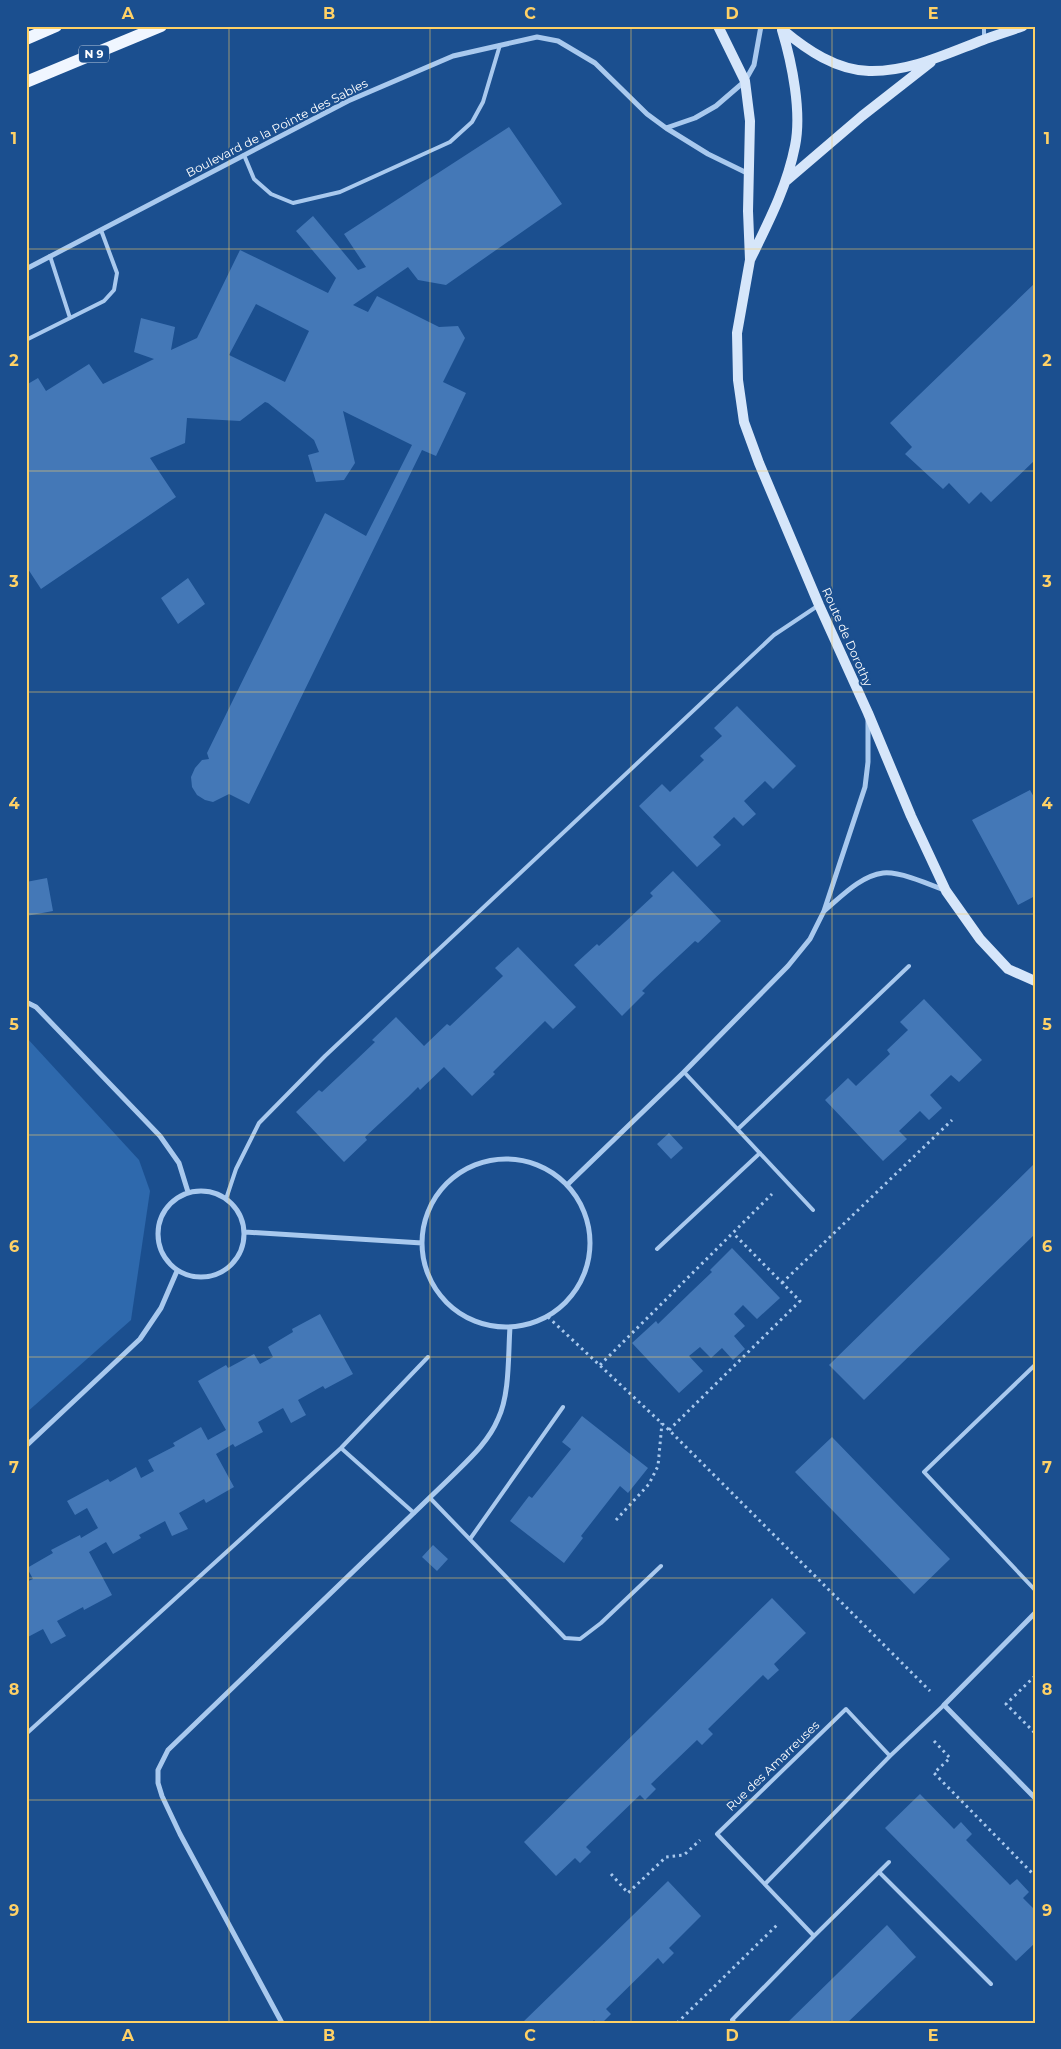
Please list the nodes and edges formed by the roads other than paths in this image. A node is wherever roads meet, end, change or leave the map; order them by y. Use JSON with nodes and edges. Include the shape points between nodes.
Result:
{"nodes":[{"id":1,"x":56,"y":26,"type":"edge"},
{"id":2,"x":161,"y":26,"type":"edge"},
{"id":3,"x":718,"y":26,"type":"edge"},
{"id":4,"x":761,"y":26,"type":"edge"},
{"id":5,"x":984,"y":26,"type":"edge"},
{"id":6,"x":1023,"y":26,"type":"edge"},
{"id":7,"x":782,"y":28,"type":"edge"},
{"id":8,"x":26,"y":39,"type":"edge"},
{"id":9,"x":984,"y":39,"type":"junction"},
{"id":10,"x":500,"y":45,"type":"junction"},
{"id":11,"x":934,"y":60,"type":"junction"},
{"id":12,"x":745,"y":81,"type":"junction"},
{"id":13,"x":26,"y":82,"type":"edge"},
{"id":14,"x":666,"y":128,"type":"junction"},
{"id":15,"x":244,"y":155,"type":"junction"},
{"id":16,"x":750,"y":174,"type":"junction"},
{"id":17,"x":786,"y":181,"type":"junction"},
{"id":18,"x":101,"y":230,"type":"junction"},
{"id":19,"x":50,"y":256,"type":"junction"},
{"id":20,"x":750,"y":260,"type":"junction"},
{"id":21,"x":26,"y":269,"type":"edge"},
{"id":22,"x":70,"y":318,"type":"junction"},
{"id":23,"x":26,"y":340,"type":"edge"},
{"id":24,"x":818,"y":605,"type":"junction"},
{"id":25,"x":868,"y":713,"type":"junction"},
{"id":26,"x":946,"y":891,"type":"junction"},
{"id":27,"x":824,"y":911,"type":"junction"},
{"id":28,"x":909,"y":966,"type":"dead end"},
{"id":29,"x":1035,"y":981,"type":"edge"},
{"id":30,"x":26,"y":1002,"type":"edge"},
{"id":31,"x":684,"y":1072,"type":"junction"},
{"id":32,"x":738,"y":1129,"type":"junction"},
{"id":33,"x":760,"y":1153,"type":"junction"},
{"id":34,"x":567,"y":1185,"type":"junction"},
{"id":35,"x":188,"y":1192,"type":"junction"},
{"id":36,"x":226,"y":1199,"type":"junction"},
{"id":37,"x":813,"y":1210,"type":"dead end"},
{"id":38,"x":245,"y":1232,"type":"junction"},
{"id":39,"x":422,"y":1242,"type":"junction"},
{"id":40,"x":657,"y":1249,"type":"dead end"},
{"id":41,"x":177,"y":1271,"type":"junction"},
{"id":42,"x":510,"y":1327,"type":"junction"},
{"id":43,"x":428,"y":1357,"type":"dead end"},
{"id":44,"x":1035,"y":1365,"type":"edge"},
{"id":45,"x":563,"y":1408,"type":"dead end"},
{"id":46,"x":26,"y":1446,"type":"edge"},
{"id":47,"x":341,"y":1448,"type":"junction"},
{"id":48,"x":430,"y":1498,"type":"junction"},
{"id":49,"x":414,"y":1513,"type":"junction"},
{"id":50,"x":470,"y":1539,"type":"junction"},
{"id":51,"x":661,"y":1566,"type":"dead end"},
{"id":52,"x":1035,"y":1590,"type":"edge"},
{"id":53,"x":1035,"y":1613,"type":"edge"},
{"id":54,"x":944,"y":1705,"type":"junction"},
{"id":55,"x":26,"y":1734,"type":"edge"},
{"id":56,"x":890,"y":1756,"type":"junction"},
{"id":57,"x":1035,"y":1798,"type":"edge"},
{"id":58,"x":889,"y":1862,"type":"dead end"},
{"id":59,"x":879,"y":1872,"type":"junction"},
{"id":60,"x":765,"y":1884,"type":"junction"},
{"id":61,"x":814,"y":1936,"type":"junction"},
{"id":62,"x":991,"y":1984,"type":"dead end"},
{"id":63,"x":732,"y":2022,"type":"edge"},
{"id":64,"x":282,"y":2023,"type":"edge"}],
"edges":[{"from":1,"to":8,"type":"main road"},
{"from":2,"to":13,"type":"main road","number":"N 9"},
{"from":3,"to":12,"type":"main road"},
{"from":4,"to":12,"type":"street","via":[[754,65]]},
{"from":5,"to":9,"type":"lane"},
{"from":6,"to":9,"type":"main road"},
{"from":7,"to":11,"type":"main road","via":[[806,49],[845,67],[888,70]]},
{"from":7,"to":17,"type":"main road","via":[[794,76],[796,110],[795,145]]},
{"from":9,"to":11,"type":"main road"},
{"from":10,"to":14,"type":"street","name":"Boulevard de la Pointe des Sables","via":[[537,37],[558,41],[595,63]]},
{"from":10,"to":15,"type":"street","name":"Boulevard de la Pointe des Sables","via":[[453,56],[348,101]]},
{"from":10,"to":15,"type":"lane","via":[[483,102],[472,122],[450,142],[340,192],[294,203],[271,194],[254,179]]},
{"from":11,"to":17,"type":"main road"},
{"from":12,"to":14,"type":"street","via":[[716,106]]},
{"from":12,"to":16,"type":"main road","via":[[750,121]]},
{"from":14,"to":16,"type":"street","name":"Boulevard de la Pointe des Sables","via":[[708,154]]},
{"from":15,"to":18,"type":"street","name":"Boulevard de la Pointe des Sables"},
{"from":16,"to":20,"type":"main road"},
{"from":17,"to":20,"type":"main road"},
{"from":18,"to":19,"type":"street","name":"Boulevard de la Pointe des Sables"},
{"from":18,"to":22,"type":"lane","via":[[117,273],[114,290],[104,301]]},
{"from":19,"to":21,"type":"street","name":"Boulevard de la Pointe des Sables"},
{"from":19,"to":22,"type":"lane"},
{"from":20,"to":24,"type":"main road","name":"Route de Dorothy","via":[[737,333],[738,380],[744,422]]},
{"from":22,"to":23,"type":"lane"},
{"from":24,"to":25,"type":"main road","name":"Route de Dorothy"},
{"from":24,"to":36,"type":"lane","via":[[774,635],[325,1056],[259,1123],[236,1169]]},
{"from":25,"to":26,"type":"main road","name":"Route de Dorothy","via":[[910,816]]},
{"from":25,"to":27,"type":"street","via":[[865,787]]},
{"from":26,"to":27,"type":"street","via":[[912,878],[884,873],[861,881]]},
{"from":26,"to":29,"type":"main road","name":"Route de Dorothy","via":[[980,939],[1008,969]]},
{"from":27,"to":31,"type":"street","via":[[810,939],[788,966]]},
{"from":28,"to":32,"type":"lane"},
{"from":30,"to":35,"type":"street","via":[[36,1007],[160,1136],[179,1163]]},
{"from":31,"to":32,"type":"lane"},
{"from":31,"to":34,"type":"street"},
{"from":32,"to":33,"type":"lane"},
{"from":33,"to":37,"type":"lane"},
{"from":33,"to":40,"type":"lane"},
{"from":34,"to":39,"type":"street","via":[[544,1168],[517,1160],[489,1161],[462,1171],[441,1190],[427,1214]]},
{"from":34,"to":42,"type":"street","via":[[582,1206],[590,1230],[590,1256],[582,1280],[568,1301],[548,1317]]},
{"from":35,"to":36,"type":"street","via":[[214,1192]]},
{"from":35,"to":41,"type":"street","via":[[165,1208],[157,1234],[160,1249]]},
{"from":36,"to":38,"type":"street","via":[[236,1208]]},
{"from":38,"to":39,"type":"street"},
{"from":38,"to":41,"type":"street","via":[[243,1248],[235,1262],[223,1272],[208,1277],[192,1277]]},
{"from":39,"to":42,"type":"street","via":[[426,1269],[439,1293],[458,1312],[483,1324]]},
{"from":41,"to":46,"type":"street","via":[[161,1308],[140,1340]]},
{"from":42,"to":48,"type":"street","via":[[505,1396],[499,1418],[487,1438]]},
{"from":43,"to":47,"type":"lane"},
{"from":44,"to":52,"type":"lane","via":[[924,1472]]},
{"from":45,"to":50,"type":"lane"},
{"from":47,"to":49,"type":"lane"},
{"from":47,"to":55,"type":"lane"},
{"from":48,"to":49,"type":"street"},
{"from":48,"to":50,"type":"lane"},
{"from":49,"to":64,"type":"street","via":[[168,1750],[158,1770],[158,1783],[180,1834]]},
{"from":50,"to":51,"type":"lane","via":[[565,1638],[580,1639]]},
{"from":53,"to":54,"type":"street"},
{"from":54,"to":56,"type":"lane"},
{"from":54,"to":57,"type":"street"},
{"from":56,"to":60,"type":"lane"},
{"from":56,"to":60,"type":"lane","name":"Rue des Amarreuses","via":[[846,1709],[718,1834]]},
{"from":58,"to":59,"type":"lane"},
{"from":59,"to":61,"type":"lane"},
{"from":59,"to":62,"type":"lane"},
{"from":60,"to":61,"type":"lane","name":"Rue des Amarreuses"},
{"from":61,"to":63,"type":"lane"}]}
